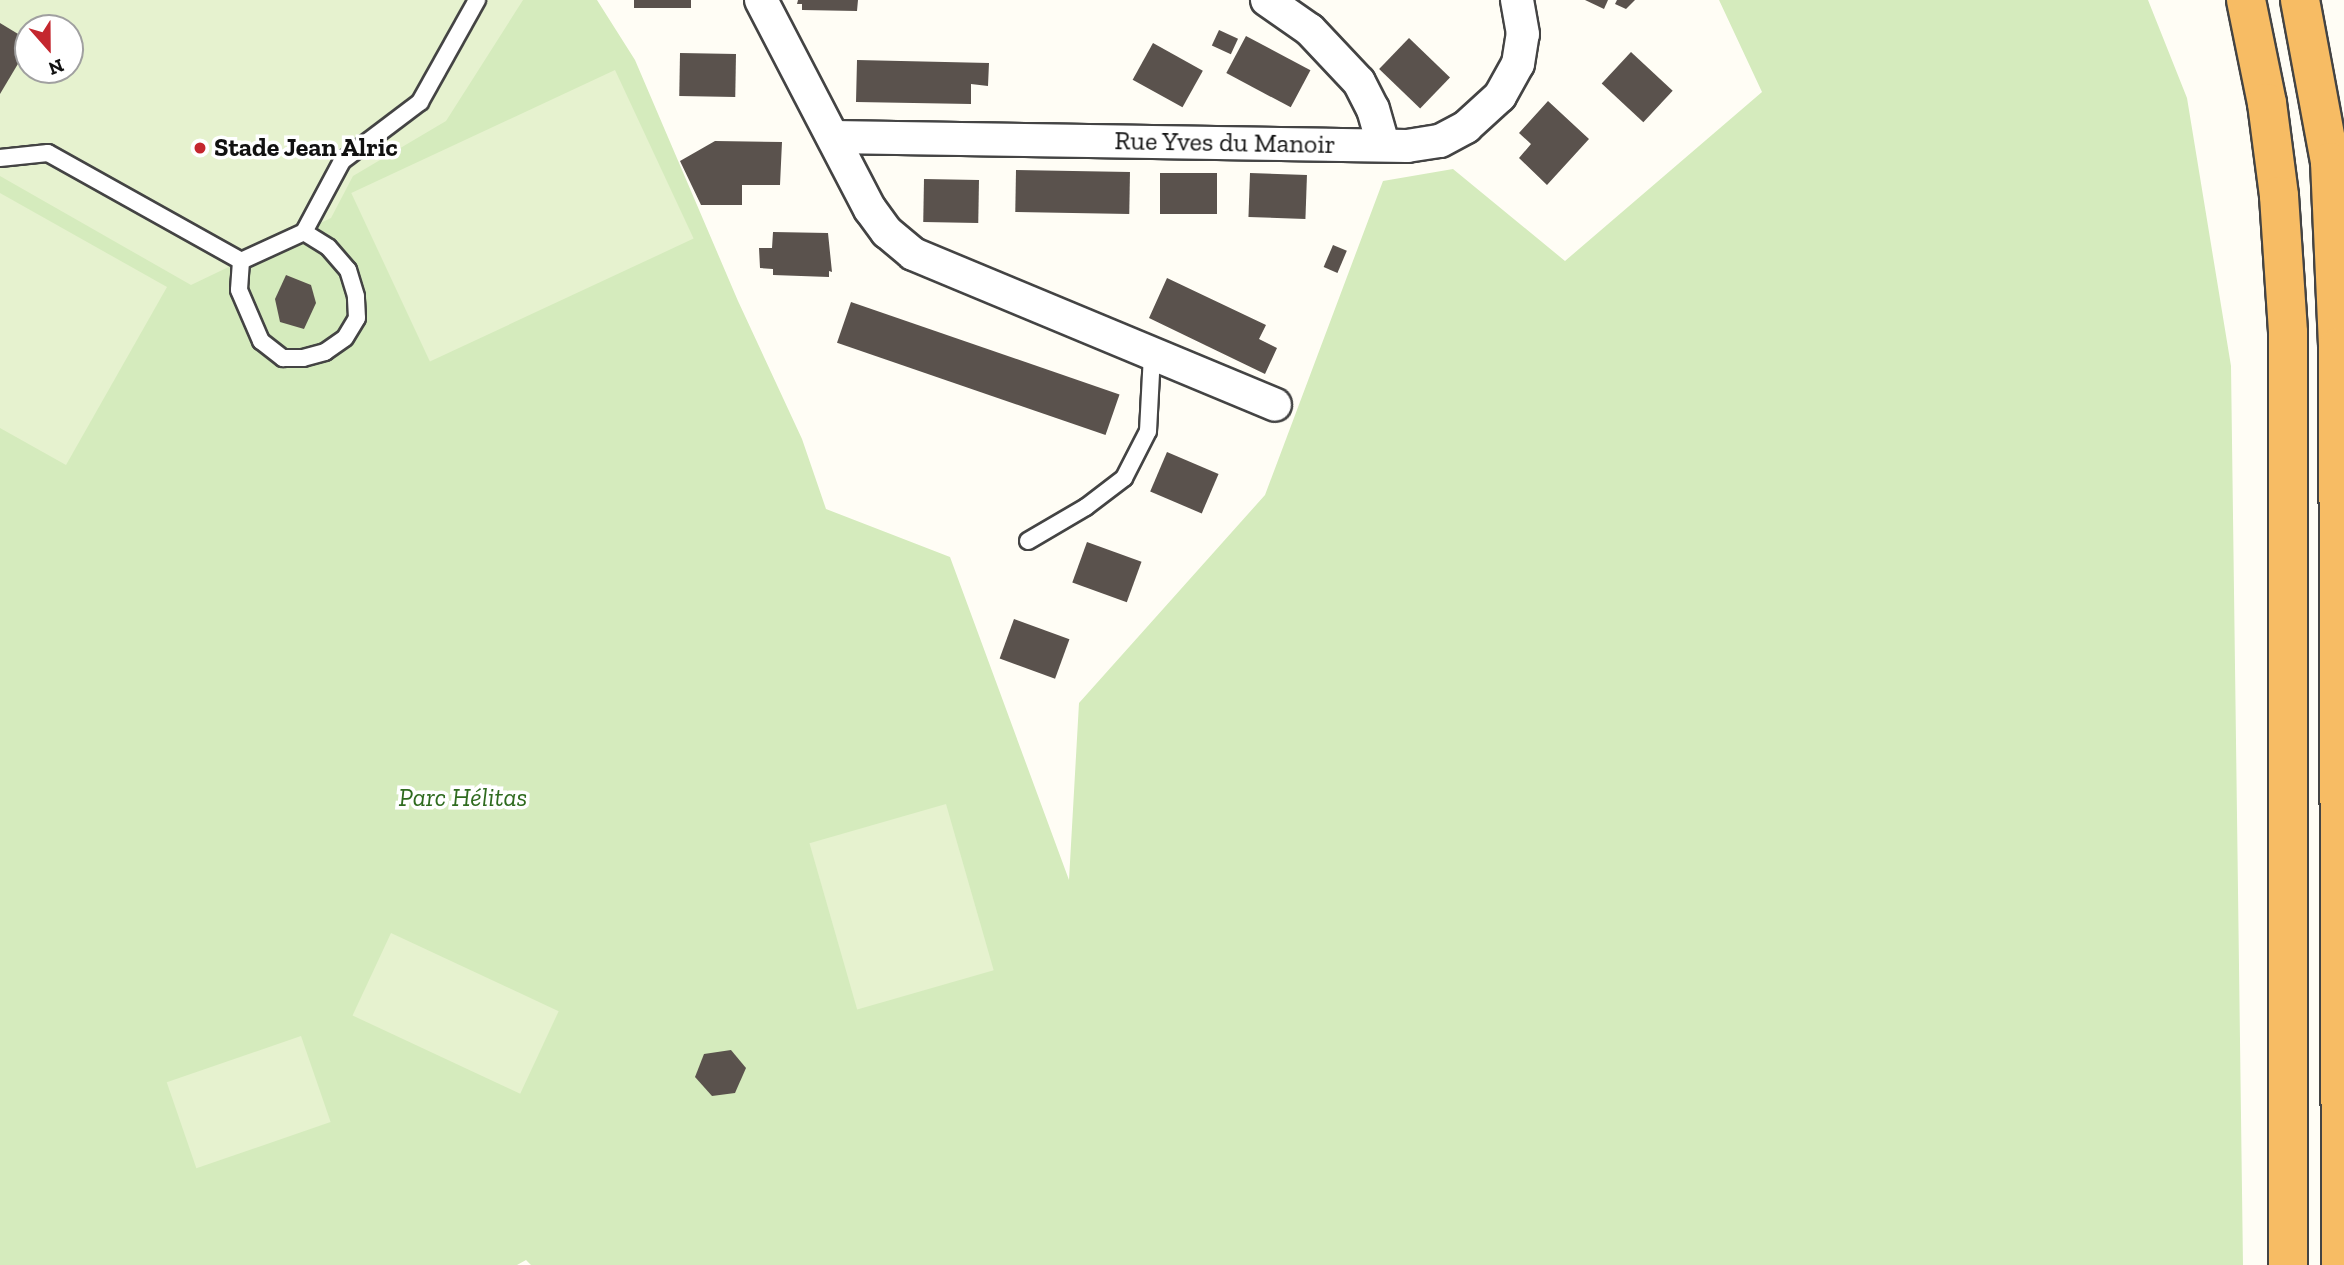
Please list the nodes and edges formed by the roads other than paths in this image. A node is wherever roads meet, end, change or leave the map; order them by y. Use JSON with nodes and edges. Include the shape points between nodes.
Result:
{"nodes":[{"id":1,"x":477,"y":0,"type":"edge"},
{"id":2,"x":761,"y":0,"type":"edge"},
{"id":3,"x":1267,"y":0,"type":"edge"},
{"id":4,"x":1517,"y":0,"type":"edge"},
{"id":5,"x":2246,"y":0,"type":"edge"},
{"id":6,"x":2300,"y":0,"type":"edge"},
{"id":7,"x":833,"y":137,"type":"junction"},
{"id":8,"x":1383,"y":145,"type":"junction"},
{"id":9,"x":0,"y":158,"type":"edge"},
{"id":10,"x":304,"y":232,"type":"junction"},
{"id":11,"x":241,"y":261,"type":"junction"},
{"id":12,"x":1152,"y":354,"type":"junction"},
{"id":13,"x":1275,"y":405,"type":"dead end"},
{"id":14,"x":1028,"y":541,"type":"dead end"},
{"id":15,"x":2288,"y":1265,"type":"edge"},
{"id":16,"x":2341,"y":1265,"type":"edge"}],
"edges":[{"from":1,"to":10,"type":"lane","via":[[420,102],[342,161]]},
{"from":2,"to":7,"type":"street"},
{"from":3,"to":8,"type":"street","via":[[1310,30],[1359,82]]},
{"from":4,"to":8,"type":"street","name":"Rue Yves du Manoir","via":[[1523,34],[1518,64],[1500,96],[1465,127],[1440,141]]},
{"from":5,"to":15,"type":"highway","via":[[2267,103],[2277,183],[2287,333]]},
{"from":6,"to":16,"type":"highway","via":[[2330,162],[2338,347]]},
{"from":7,"to":8,"type":"street","name":"Rue Yves du Manoir"},
{"from":7,"to":12,"type":"street","via":[[870,209],[887,232],[913,254]]},
{"from":9,"to":11,"type":"lane","via":[[48,153]]},
{"from":10,"to":11,"type":"lane"},
{"from":10,"to":11,"type":"lane","via":[[328,247],[348,270],[356,296],[357,317],[345,338],[325,352],[283,358],[261,341],[239,290]]},
{"from":12,"to":13,"type":"street"},
{"from":12,"to":14,"type":"lane","via":[[1148,431],[1124,478]]}]}
